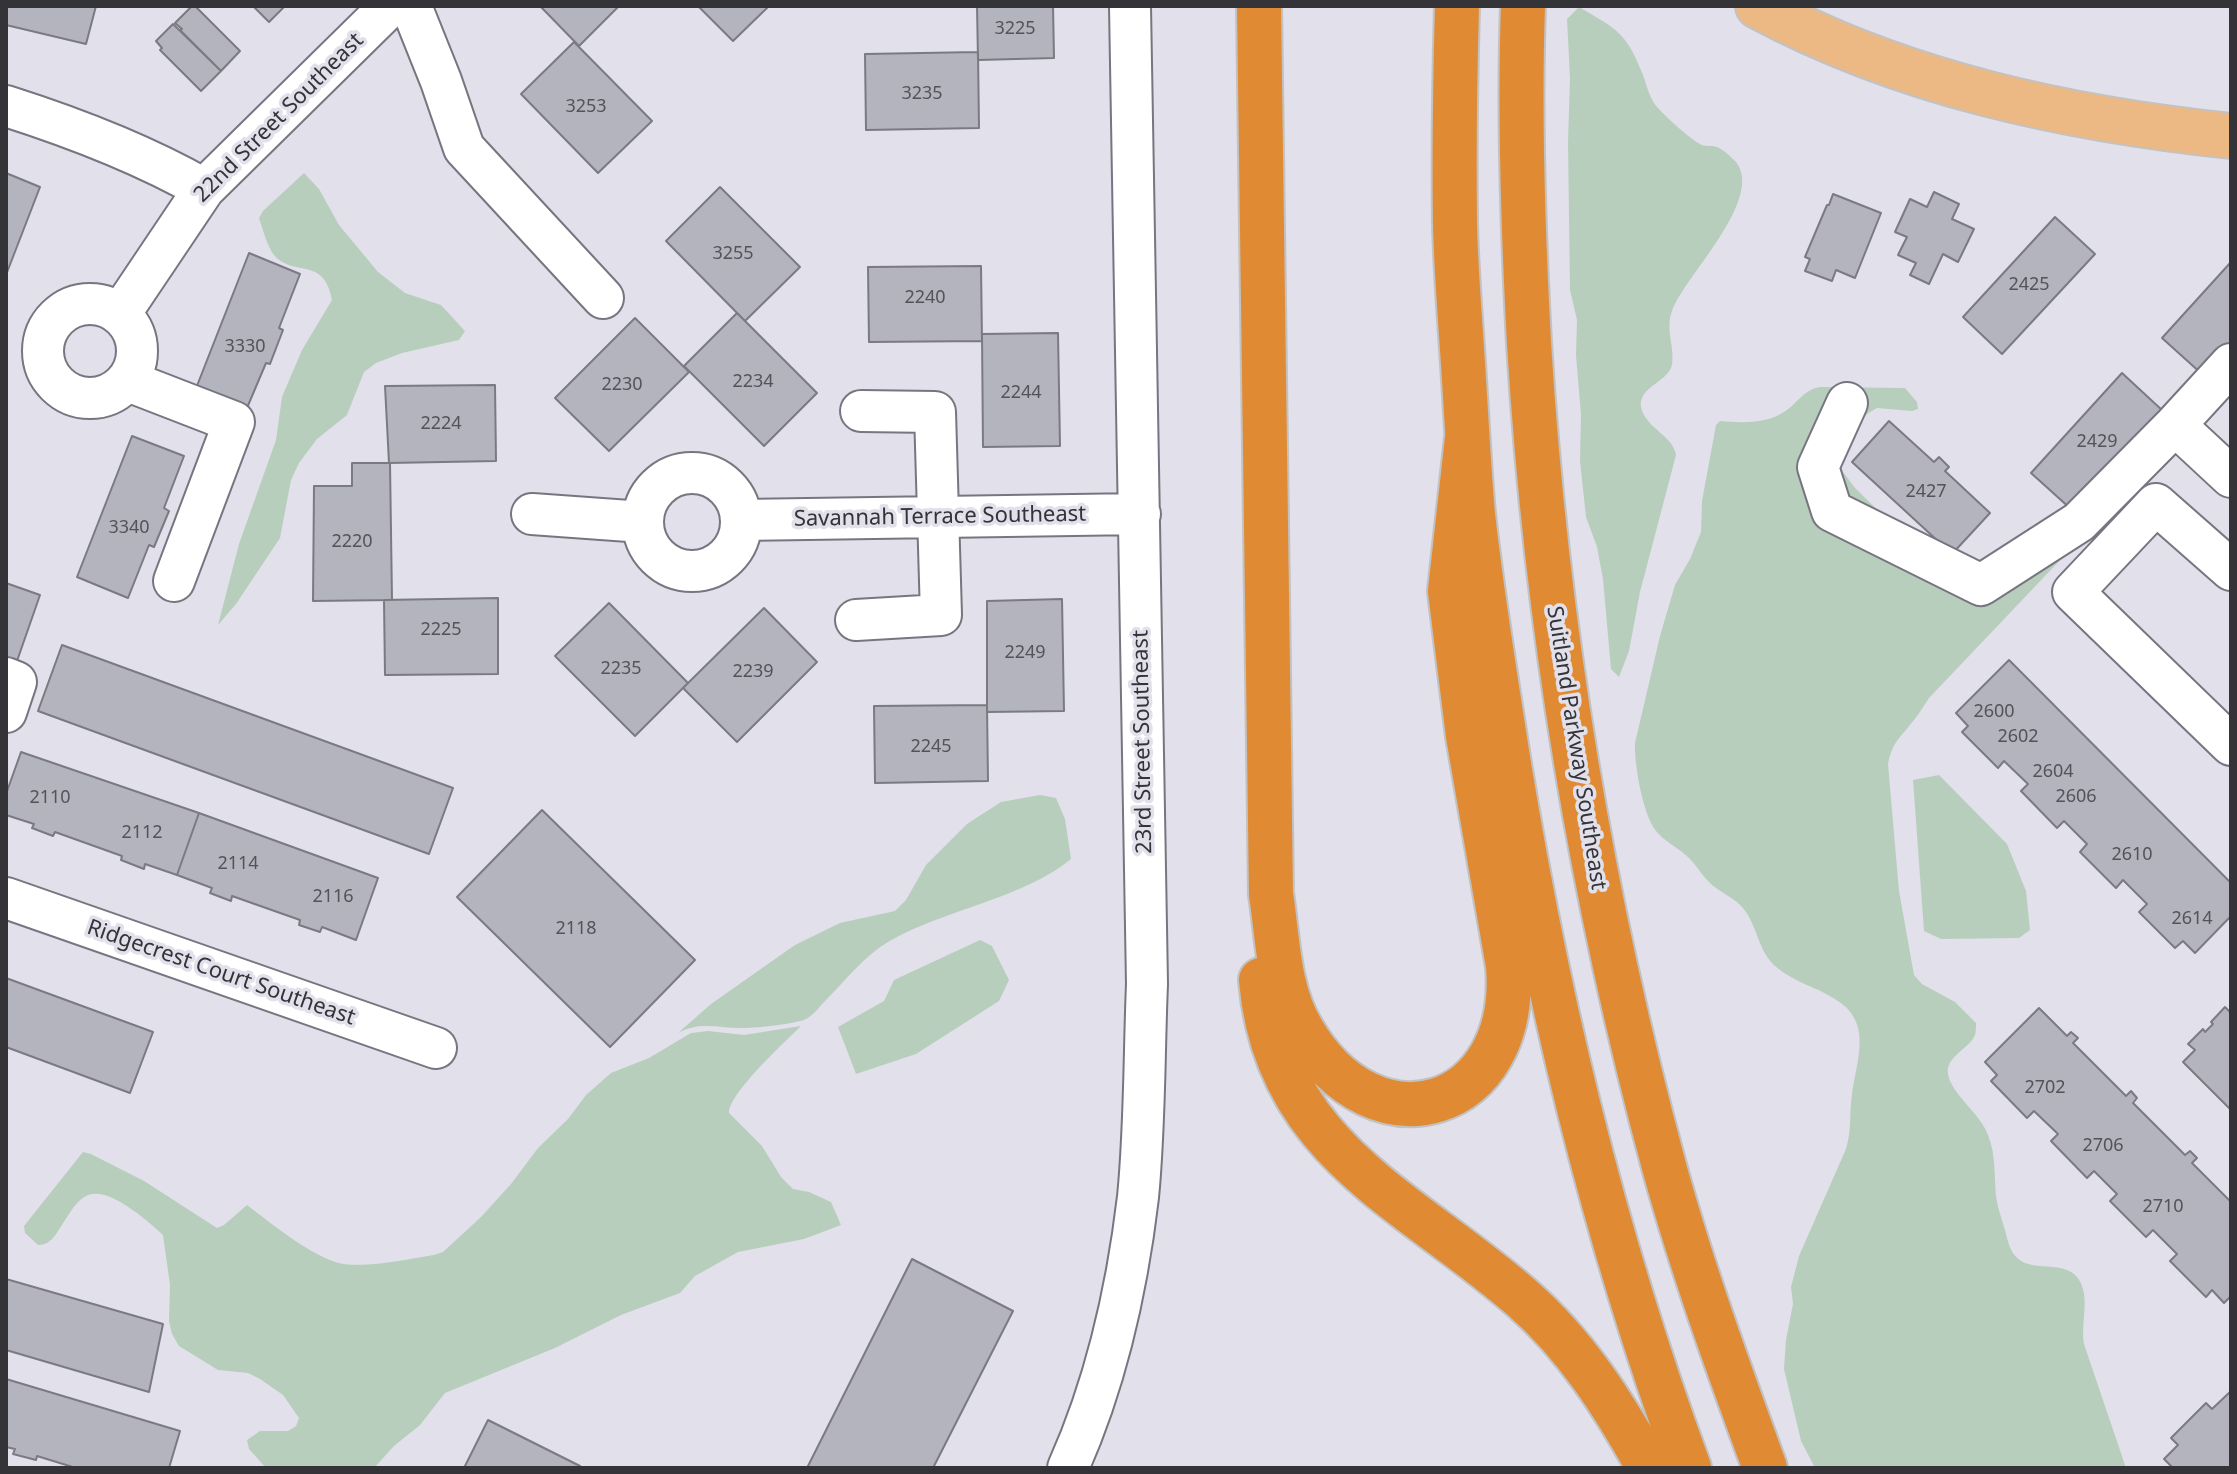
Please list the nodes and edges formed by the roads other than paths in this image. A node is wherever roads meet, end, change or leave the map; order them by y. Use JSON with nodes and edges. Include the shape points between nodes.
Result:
{"nodes":[{"id":1,"x":390,"y":6,"type":"edge"},
{"id":2,"x":411,"y":6,"type":"edge"},
{"id":3,"x":1130,"y":6,"type":"edge"},
{"id":4,"x":1259,"y":6,"type":"edge"},
{"id":5,"x":1457,"y":6,"type":"edge"},
{"id":6,"x":1523,"y":6,"type":"edge"},
{"id":7,"x":1758,"y":6,"type":"edge"},
{"id":8,"x":6,"y":106,"type":"edge"},
{"id":9,"x":2231,"y":136,"type":"edge"},
{"id":10,"x":204,"y":189,"type":"junction"},
{"id":11,"x":603,"y":298,"type":"dead end"},
{"id":12,"x":120,"y":314,"type":"junction"},
{"id":13,"x":2231,"y":364,"type":"edge"},
{"id":14,"x":128,"y":381,"type":"junction"},
{"id":15,"x":1847,"y":403,"type":"dead end"},
{"id":16,"x":861,"y":411,"type":"dead end"},
{"id":17,"x":2175,"y":425,"type":"junction"},
{"id":18,"x":1467,"y":438,"type":"junction"},
{"id":19,"x":2231,"y":477,"type":"edge"},
{"id":20,"x":532,"y":514,"type":"dead end"},
{"id":21,"x":1140,"y":514,"type":"junction"},
{"id":22,"x":938,"y":517,"type":"junction"},
{"id":23,"x":741,"y":520,"type":"junction"},
{"id":24,"x":643,"y":522,"type":"junction"},
{"id":25,"x":2231,"y":570,"type":"edge"},
{"id":26,"x":174,"y":581,"type":"dead end"},
{"id":27,"x":856,"y":620,"type":"dead end"},
{"id":28,"x":6,"y":678,"type":"edge"},
{"id":29,"x":6,"y":712,"type":"edge"},
{"id":30,"x":2231,"y":745,"type":"edge"},
{"id":31,"x":1271,"y":894,"type":"junction"},
{"id":32,"x":6,"y":898,"type":"edge"},
{"id":33,"x":436,"y":1048,"type":"dead end"},
{"id":34,"x":1068,"y":1468,"type":"edge"},
{"id":35,"x":1649,"y":1468,"type":"edge"},
{"id":36,"x":1689,"y":1468,"type":"edge"},
{"id":37,"x":1765,"y":1468,"type":"edge"}],
"edges":[{"from":1,"to":10,"type":"street","name":"22nd Street Southeast"},
{"from":2,"to":11,"type":"street","via":[[464,148]]},
{"from":3,"to":21,"type":"street","name":"23rd Street Southeast"},
{"from":4,"to":31,"type":"highway"},
{"from":5,"to":18,"type":"highway","via":[[1455,223]]},
{"from":6,"to":37,"type":"highway","name":"Suitland Parkway Southeast","via":[[1522,200],[1537,459],[1586,828],[1666,1171]]},
{"from":7,"to":9,"type":"main road","via":[[1857,50],[1995,96],[2092,117]]},
{"from":8,"to":10,"type":"street","via":[[71,127]]},
{"from":10,"to":12,"type":"street","name":"22nd Street Southeast"},
{"from":12,"to":14,"type":"street","via":[[132,328],[137,346]]},
{"from":12,"to":14,"type":"street","via":[[84,304],[67,310],[44,339],[43,357],[49,375],[77,397],[105,396]]},
{"from":13,"to":17,"type":"street"},
{"from":14,"to":26,"type":"street","via":[[234,422]]},
{"from":15,"to":17,"type":"street","via":[[1818,467],[1832,511],[1981,585],[2079,522]]},
{"from":16,"to":22,"type":"street","via":[[935,412]]},
{"from":17,"to":19,"type":"street"},
{"from":18,"to":31,"type":"highway","via":[[1450,591],[1510,989],[1502,1032],[1485,1066],[1457,1092],[1421,1103],[1388,1103],[1340,1077],[1313,1047],[1293,1012]]},
{"from":18,"to":36,"type":"highway","via":[[1507,757],[1551,993],[1622,1263]]},
{"from":20,"to":24,"type":"street"},
{"from":21,"to":22,"type":"street","name":"Savannah Terrace Southeast"},
{"from":21,"to":34,"type":"street","name":"23rd Street Southeast","via":[[1147,984],[1141,1154],[1114,1337]]},
{"from":22,"to":23,"type":"street","name":"Savannah Terrace Southeast"},
{"from":22,"to":27,"type":"street","via":[[941,615]]},
{"from":23,"to":24,"type":"street","via":[[732,493],[721,482],[692,472],[676,475],[652,493]]},
{"from":23,"to":24,"type":"street","via":[[732,552],[708,569],[692,571],[663,562],[652,551]]},
{"from":25,"to":30,"type":"street","via":[[2156,504],[2073,592]]},
{"from":28,"to":29,"type":"street","via":[[16,682]]},
{"from":31,"to":35,"type":"highway","via":[[1261,978],[1263,1008],[1278,1058],[1302,1105],[1351,1164],[1547,1322],[1616,1410]]},
{"from":32,"to":33,"type":"street","name":"Ridgecrest Court Southeast"}]}
